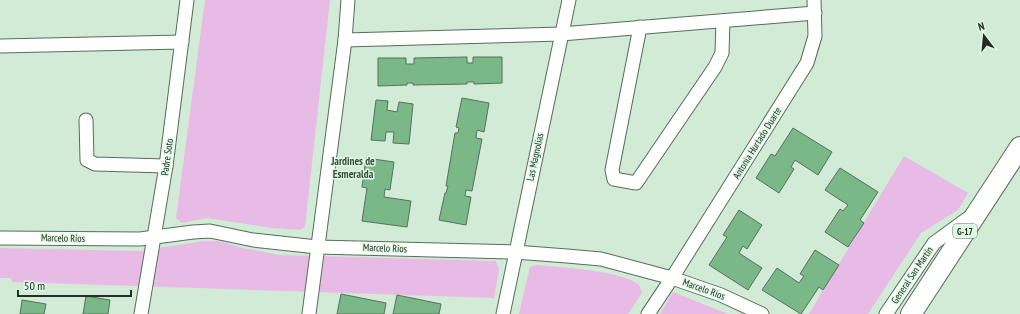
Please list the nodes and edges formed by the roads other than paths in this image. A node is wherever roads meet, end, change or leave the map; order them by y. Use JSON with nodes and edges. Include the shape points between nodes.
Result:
{"nodes":[{"id":1,"x":187,"y":0,"type":"edge"},
{"id":2,"x":348,"y":0,"type":"edge"},
{"id":3,"x":568,"y":0,"type":"edge"},
{"id":4,"x":814,"y":0,"type":"edge"},
{"id":5,"x":815,"y":13,"type":"junction"},
{"id":6,"x":723,"y":21,"type":"junction"},
{"id":7,"x":640,"y":28,"type":"junction"},
{"id":8,"x":561,"y":34,"type":"junction"},
{"id":9,"x":345,"y":40,"type":"junction"},
{"id":10,"x":182,"y":42,"type":"junction"},
{"id":11,"x":0,"y":46,"type":"edge"},
{"id":12,"x":86,"y":120,"type":"dead end"},
{"id":13,"x":1020,"y":147,"type":"edge"},
{"id":14,"x":166,"y":166,"type":"junction"},
{"id":15,"x":979,"y":210,"type":"junction"},
{"id":16,"x":155,"y":237,"type":"junction"},
{"id":17,"x":0,"y":238,"type":"edge"},
{"id":18,"x":317,"y":247,"type":"junction"},
{"id":19,"x":515,"y":252,"type":"junction"},
{"id":20,"x":672,"y":278,"type":"junction"},
{"id":21,"x":141,"y":314,"type":"edge"},
{"id":22,"x":310,"y":314,"type":"edge"},
{"id":23,"x":503,"y":314,"type":"edge"},
{"id":24,"x":648,"y":314,"type":"edge"},
{"id":25,"x":762,"y":314,"type":"edge"},
{"id":26,"x":886,"y":314,"type":"edge"},
{"id":27,"x":911,"y":314,"type":"edge"}],
"edges":[{"from":1,"to":10,"type":"street","name":"Padre Soto"},
{"from":2,"to":9,"type":"street"},
{"from":3,"to":8,"type":"street","name":"Las Magnolias"},
{"from":4,"to":5,"type":"street","name":"Antonia Hurtado Duarte"},
{"from":5,"to":6,"type":"street"},
{"from":5,"to":20,"type":"street","name":"Antonia Hurtado Duarte","via":[[815,36],[807,63]]},
{"from":6,"to":7,"type":"street"},
{"from":6,"to":7,"type":"street","via":[[722,52],[715,67],[636,183],[614,179],[612,170]]},
{"from":7,"to":8,"type":"street"},
{"from":8,"to":9,"type":"street"},
{"from":8,"to":19,"type":"street","name":"Las Magnolias"},
{"from":9,"to":18,"type":"street"},
{"from":10,"to":11,"type":"street"},
{"from":10,"to":14,"type":"street","name":"Padre Soto"},
{"from":12,"to":14,"type":"street","via":[[87,160],[95,164]]},
{"from":13,"to":15,"type":"main road","name":"General San Martín","number":"G-17"},
{"from":14,"to":16,"type":"street","name":"Padre Soto"},
{"from":15,"to":26,"type":"street","name":"General San Martín","via":[[934,243]]},
{"from":15,"to":27,"type":"main road","name":"General San Martín","number":"G-17"},
{"from":16,"to":17,"type":"street","name":"Marcelo Ríos"},
{"from":16,"to":18,"type":"street","name":"Marcelo Ríos","via":[[210,231],[253,240]]},
{"from":16,"to":21,"type":"street","name":"Padre Soto"},
{"from":18,"to":19,"type":"street","name":"Marcelo Ríos"},
{"from":18,"to":22,"type":"street"},
{"from":19,"to":20,"type":"street","name":"Marcelo Ríos","via":[[601,259]]},
{"from":19,"to":23,"type":"street","name":"Las Magnolias"},
{"from":20,"to":24,"type":"street","name":"Antonia Hurtado Duarte"},
{"from":20,"to":25,"type":"street","name":"Marcelo Ríos","via":[[721,294]]}]}
